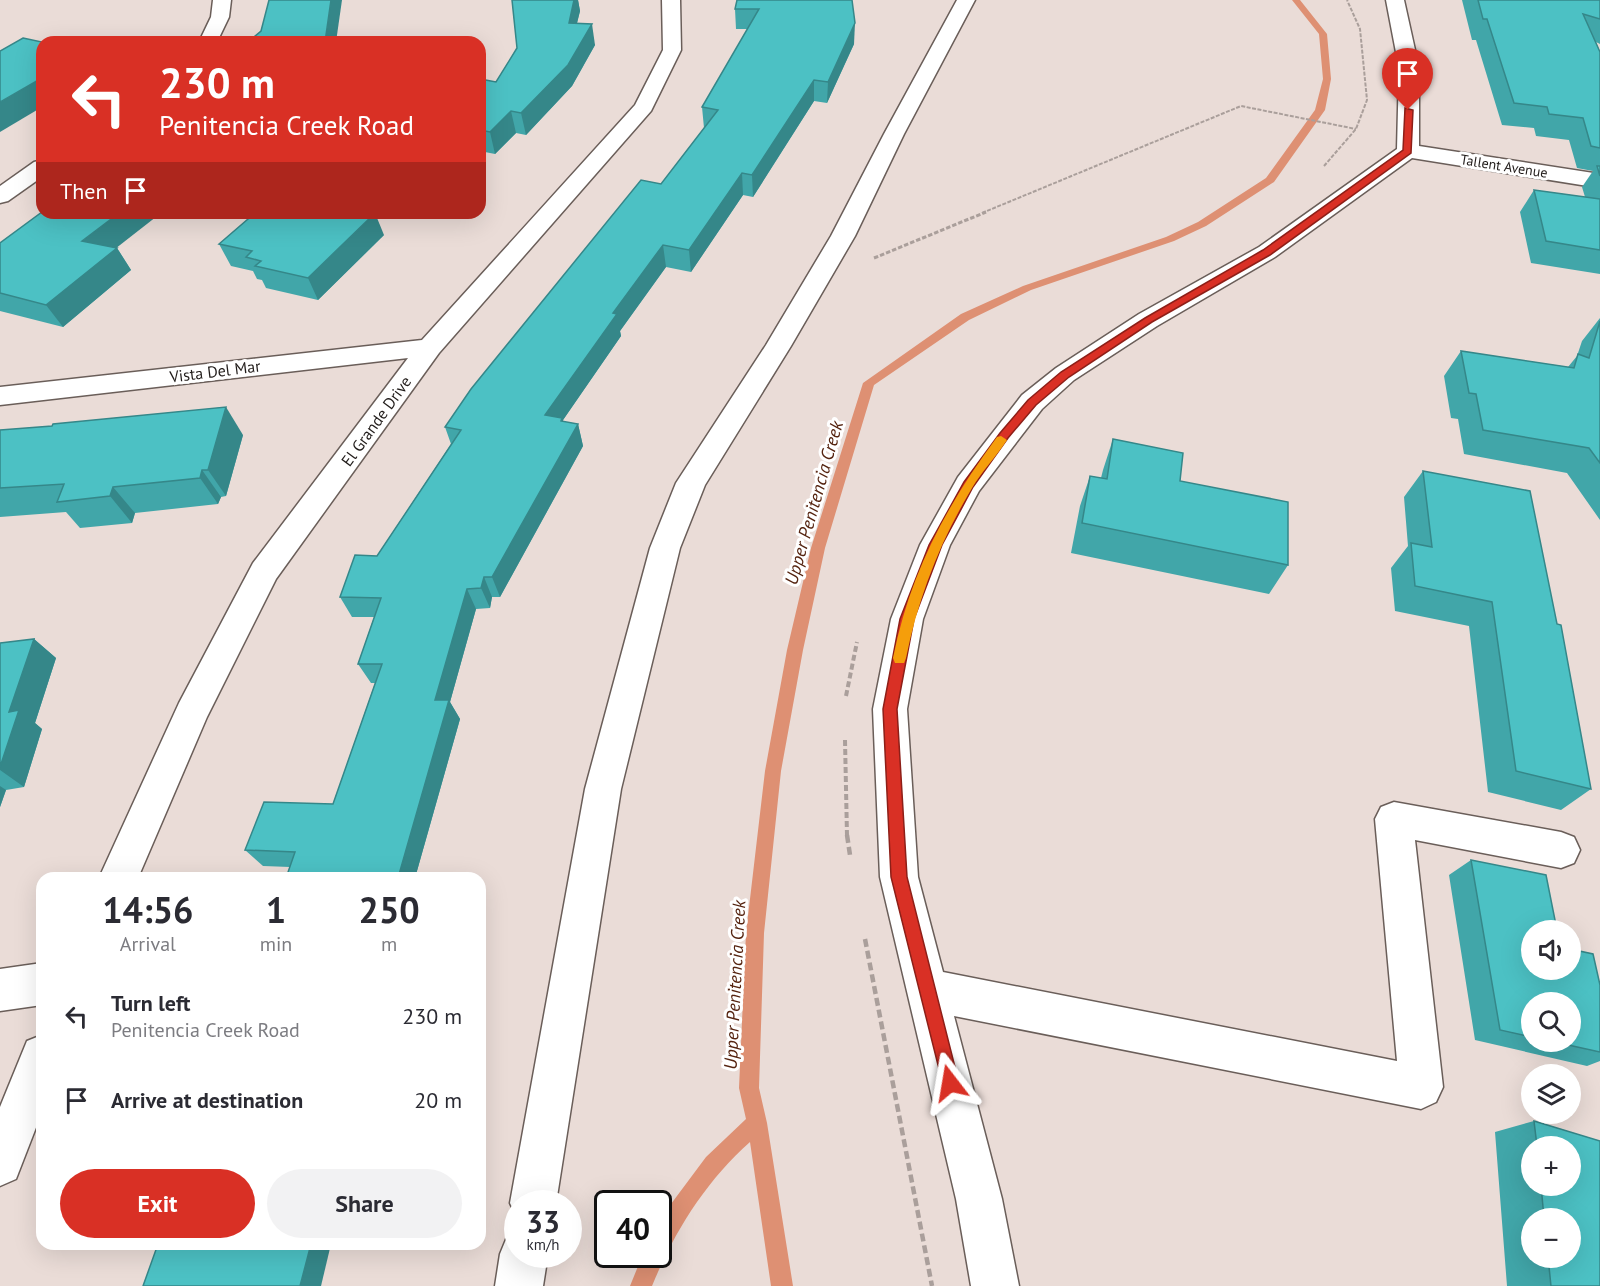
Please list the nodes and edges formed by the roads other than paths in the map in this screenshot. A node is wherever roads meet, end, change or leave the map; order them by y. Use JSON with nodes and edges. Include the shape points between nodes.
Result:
{"nodes":[{"id":1,"x":222,"y":0,"type":"edge"},
{"id":2,"x":671,"y":0,"type":"edge"},
{"id":3,"x":966,"y":0,"type":"edge"},
{"id":4,"x":1395,"y":0,"type":"edge"},
{"id":5,"x":211,"y":36,"type":"edge"},
{"id":6,"x":1408,"y":151,"type":"junction"},
{"id":7,"x":36,"y":172,"type":"edge"},
{"id":8,"x":1600,"y":181,"type":"edge"},
{"id":9,"x":0,"y":196,"type":"edge"},
{"id":10,"x":430,"y":347,"type":"junction"},
{"id":11,"x":0,"y":396,"type":"edge"},
{"id":12,"x":1561,"y":850,"type":"dead end"},
{"id":13,"x":121,"y":872,"type":"edge"},
{"id":14,"x":36,"y":985,"type":"edge"},
{"id":15,"x":0,"y":990,"type":"edge"},
{"id":16,"x":928,"y":990,"type":"junction"},
{"id":17,"x":36,"y":1071,"type":"edge"},
{"id":18,"x":0,"y":1163,"type":"edge"},
{"id":19,"x":535,"y":1190,"type":"edge"},
{"id":20,"x":522,"y":1268,"type":"edge"},
{"id":21,"x":519,"y":1286,"type":"edge"},
{"id":22,"x":995,"y":1286,"type":"edge"}],
"edges":[{"from":1,"to":5,"type":"street"},
{"from":2,"to":10,"type":"street","name":"El Grande Drive","via":[[672,50],[644,107]]},
{"from":3,"to":19,"type":"street","via":[[843,236],[691,483],[665,548],[603,789]]},
{"from":4,"to":6,"type":"street","via":[[1409,68]]},
{"from":6,"to":8,"type":"street","name":"Tallent Avenue"},
{"from":6,"to":16,"type":"street","via":[[1267,252],[1148,320],[1065,374],[1032,402],[968,485],[935,545],[907,619],[890,709],[899,877]]},
{"from":7,"to":9,"type":"street"},
{"from":10,"to":11,"type":"street","name":"Vista Del Mar"},
{"from":10,"to":13,"type":"street","name":"El Grande Drive","via":[[264,572],[191,714]]},
{"from":12,"to":16,"type":"street","via":[[1394,819],[1421,1087]]},
{"from":14,"to":15,"type":"street"},
{"from":16,"to":22,"type":"street","via":[[979,1198]]},
{"from":17,"to":18,"type":"street"},
{"from":20,"to":21,"type":"street"}]}
